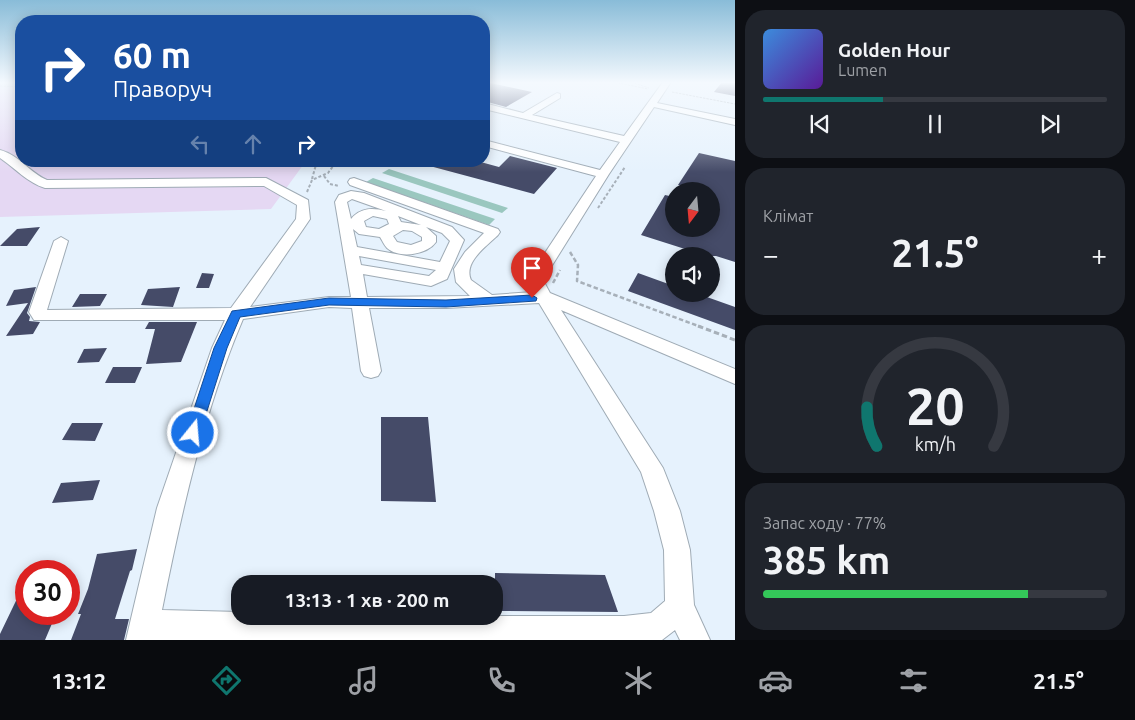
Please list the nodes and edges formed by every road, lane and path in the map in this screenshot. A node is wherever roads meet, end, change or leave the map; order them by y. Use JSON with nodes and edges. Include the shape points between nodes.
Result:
{"nodes":[{"id":1,"x":507,"y":112,"type":"edge"},
{"id":2,"x":531,"y":112,"type":"edge"},
{"id":3,"x":648,"y":112,"type":"edge"},
{"id":4,"x":707,"y":112,"type":"edge"},
{"id":5,"x":524,"y":116,"type":"junction"},
{"id":6,"x":735,"y":122,"type":"edge"},
{"id":7,"x":626,"y":140,"type":"junction"},
{"id":8,"x":490,"y":145,"type":"edge"},
{"id":9,"x":0,"y":153,"type":"edge"},
{"id":10,"x":15,"y":163,"type":"edge"},
{"id":11,"x":22,"y":167,"type":"edge"},
{"id":12,"x":315,"y":167,"type":"edge"},
{"id":13,"x":332,"y":167,"type":"edge"},
{"id":14,"x":603,"y":174,"type":"junction"},
{"id":15,"x":312,"y":180,"type":"junction"},
{"id":16,"x":354,"y":182,"type":"dead end"},
{"id":17,"x":304,"y":203,"type":"junction"},
{"id":18,"x":61,"y":240,"type":"dead end"},
{"id":19,"x":426,"y":245,"type":"junction"},
{"id":20,"x":350,"y":250,"type":"junction"},
{"id":21,"x":570,"y":252,"type":"dead end"},
{"id":22,"x":451,"y":253,"type":"junction"},
{"id":23,"x":444,"y":267,"type":"junction"},
{"id":24,"x":353,"y":268,"type":"junction"},
{"id":25,"x":544,"y":297,"type":"junction"},
{"id":26,"x":361,"y":301,"type":"junction"},
{"id":27,"x":490,"y":301,"type":"junction"},
{"id":28,"x":236,"y":314,"type":"junction"},
{"id":29,"x":735,"y":340,"type":"edge"},
{"id":30,"x":371,"y":371,"type":"dead end"},
{"id":31,"x":735,"y":377,"type":"edge"},
{"id":32,"x":680,"y":607,"type":"junction"},
{"id":33,"x":143,"y":633,"type":"edge"},
{"id":34,"x":470,"y":635,"type":"edge"},
{"id":35,"x":695,"y":640,"type":"edge"}],
"edges":[{"from":1,"to":5,"type":"street"},
{"from":2,"to":5,"type":"street"},
{"from":3,"to":7,"type":"street"},
{"from":4,"to":6,"type":"street"},
{"from":5,"to":7,"type":"street"},
{"from":7,"to":14,"type":"street"},
{"from":8,"to":14,"type":"street"},
{"from":9,"to":10,"type":"street"},
{"from":11,"to":17,"type":"street","via":[[33,179],[45,184],[266,182]]},
{"from":12,"to":15,"type":"path"},
{"from":13,"to":15,"type":"path","via":[[328,173]]},
{"from":14,"to":25,"type":"street","via":[[535,280]]},
{"from":15,"to":17,"type":"path"},
{"from":16,"to":27,"type":"street","via":[[494,232],[466,260],[461,277]]},
{"from":17,"to":28,"type":"street","via":[[303,219]]},
{"from":18,"to":28,"type":"street","via":[[38,312],[40,316]]},
{"from":19,"to":19,"type":"street","via":[[410,250],[397,248],[387,239],[391,230],[407,226],[423,230],[430,239]]},
{"from":19,"to":22,"type":"street"},
{"from":20,"to":22,"type":"street","via":[[341,202],[346,196],[355,195],[447,230],[457,240]]},
{"from":20,"to":23,"type":"street"},
{"from":20,"to":24,"type":"street"},
{"from":21,"to":29,"type":"path","via":[[577,258],[580,270],[577,281]]},
{"from":22,"to":23,"type":"street"},
{"from":23,"to":24,"type":"street","via":[[441,276],[430,280]]},
{"from":24,"to":26,"type":"street"},
{"from":25,"to":27,"type":"street"},
{"from":25,"to":31,"type":"street"},
{"from":25,"to":32,"type":"street","via":[[651,468],[668,511],[677,550]]},
{"from":26,"to":27,"type":"street"},
{"from":26,"to":28,"type":"street","via":[[306,303]]},
{"from":26,"to":30,"type":"street"},
{"from":28,"to":33,"type":"street","via":[[220,348],[170,508]]},
{"from":32,"to":34,"type":"street","via":[[657,627]]},
{"from":32,"to":35,"type":"street"},
{"from":33,"to":34,"type":"street"}]}
